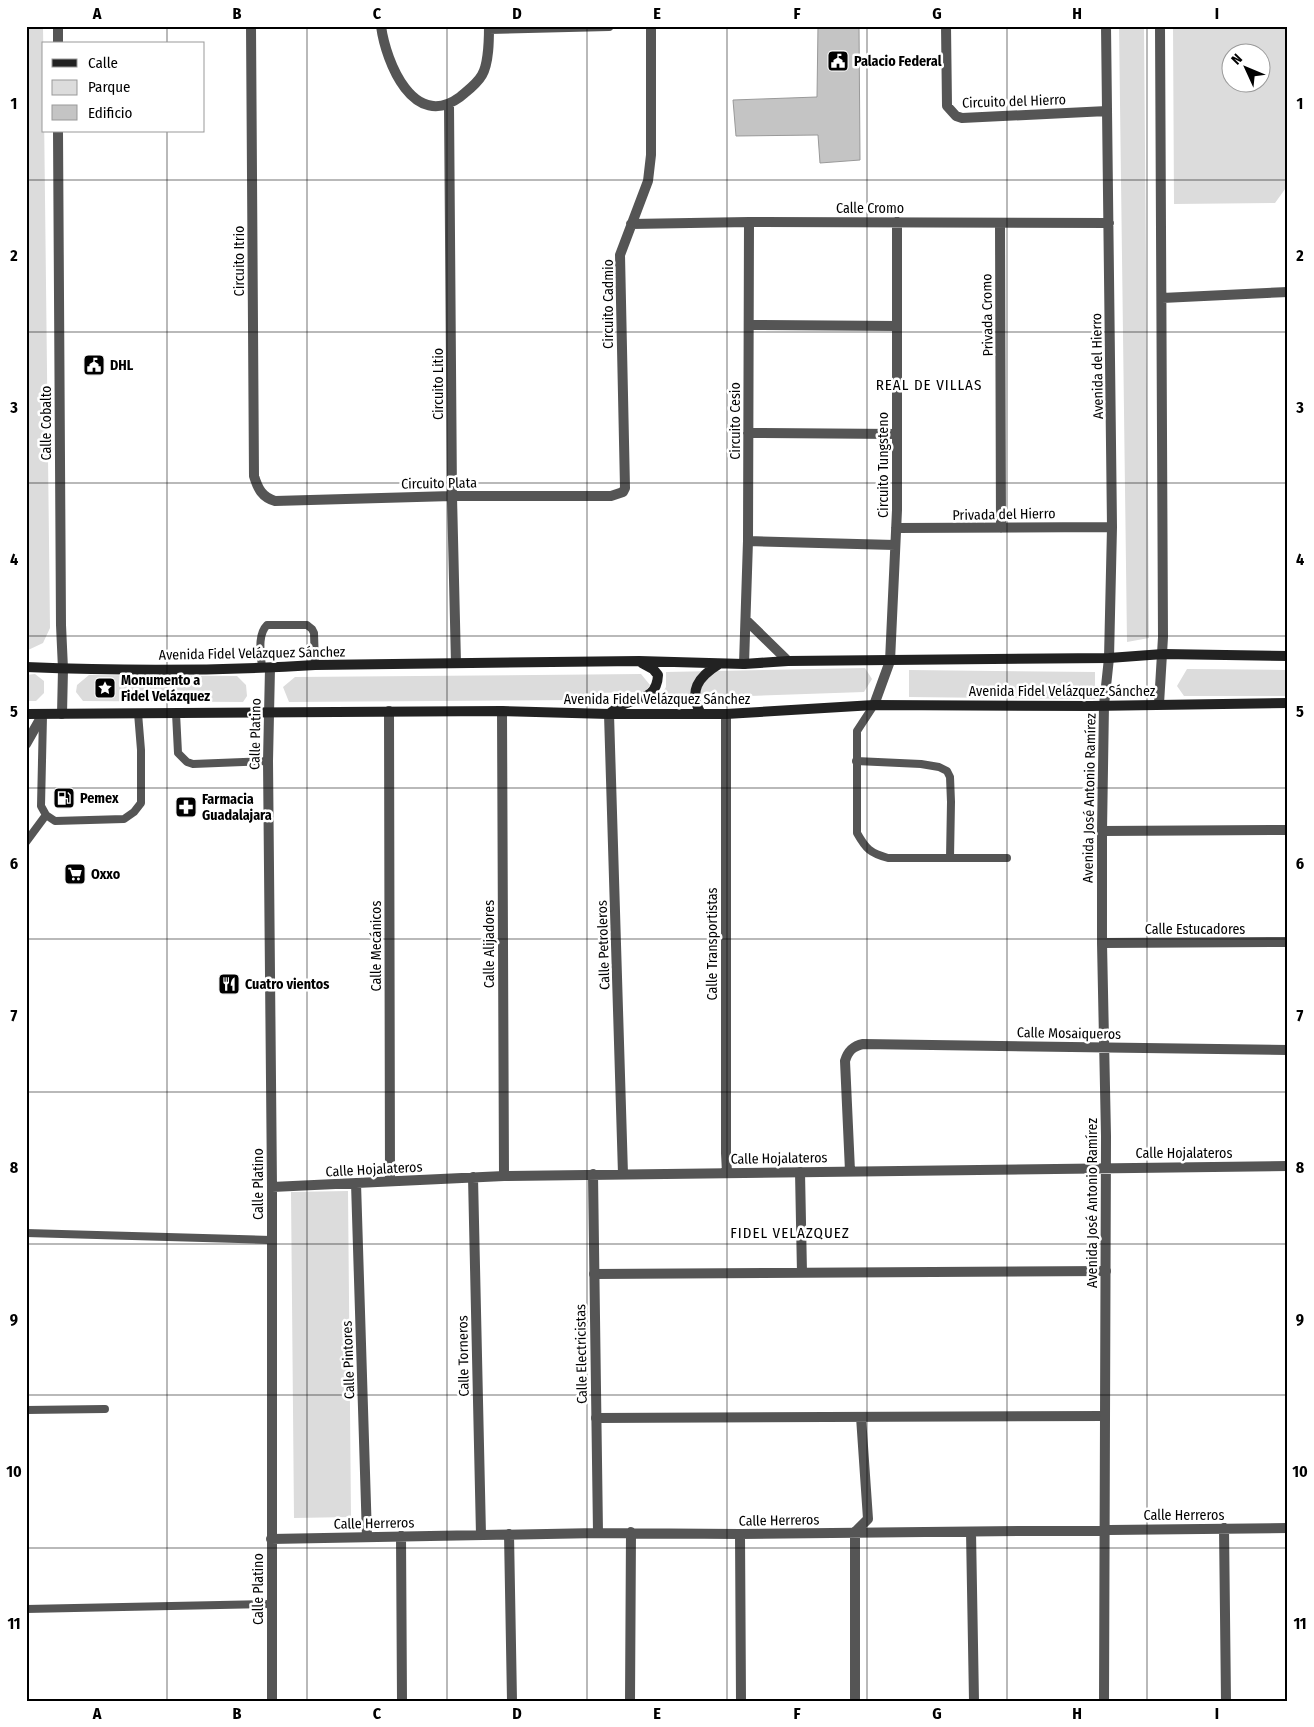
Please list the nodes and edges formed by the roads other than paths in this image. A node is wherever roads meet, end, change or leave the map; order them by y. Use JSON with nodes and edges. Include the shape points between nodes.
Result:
{"nodes":[{"id":1,"x":58,"y":26,"type":"edge"},
{"id":2,"x":251,"y":26,"type":"edge"},
{"id":3,"x":382,"y":26,"type":"edge"},
{"id":4,"x":609,"y":26,"type":"edge"},
{"id":5,"x":651,"y":26,"type":"edge"},
{"id":6,"x":946,"y":26,"type":"edge"},
{"id":7,"x":1106,"y":26,"type":"edge"},
{"id":8,"x":1160,"y":26,"type":"edge"},
{"id":9,"x":489,"y":28,"type":"edge"},
{"id":10,"x":58,"y":42,"type":"edge"},
{"id":11,"x":449,"y":105,"type":"junction"},
{"id":12,"x":1107,"y":111,"type":"junction"},
{"id":13,"x":58,"y":132,"type":"edge"},
{"id":14,"x":749,"y":222,"type":"junction"},
{"id":15,"x":897,"y":222,"type":"junction"},
{"id":16,"x":1000,"y":223,"type":"junction"},
{"id":17,"x":1109,"y":223,"type":"junction"},
{"id":18,"x":631,"y":224,"type":"junction"},
{"id":19,"x":1288,"y":292,"type":"edge"},
{"id":20,"x":1162,"y":298,"type":"junction"},
{"id":21,"x":749,"y":325,"type":"junction"},
{"id":22,"x":897,"y":326,"type":"junction"},
{"id":23,"x":748,"y":433,"type":"junction"},
{"id":24,"x":897,"y":434,"type":"junction"},
{"id":25,"x":261,"y":494,"type":"joint"},
{"id":26,"x":619,"y":494,"type":"joint"},
{"id":27,"x":452,"y":496,"type":"junction"},
{"id":28,"x":1112,"y":526,"type":"junction"},
{"id":29,"x":896,"y":528,"type":"junction"},
{"id":30,"x":1001,"y":528,"type":"junction"},
{"id":31,"x":748,"y":541,"type":"junction"},
{"id":32,"x":895,"y":545,"type":"junction"},
{"id":33,"x":746,"y":620,"type":"junction"},
{"id":34,"x":1163,"y":654,"type":"junction"},
{"id":35,"x":1288,"y":656,"type":"edge"},
{"id":36,"x":1109,"y":658,"type":"junction"},
{"id":37,"x":639,"y":661,"type":"junction"},
{"id":38,"x":788,"y":661,"type":"junction"},
{"id":39,"x":890,"y":661,"type":"junction"},
{"id":40,"x":456,"y":663,"type":"junction"},
{"id":41,"x":720,"y":664,"type":"junction"},
{"id":42,"x":744,"y":664,"type":"junction"},
{"id":43,"x":315,"y":665,"type":"junction"},
{"id":44,"x":26,"y":667,"type":"edge"},
{"id":45,"x":266,"y":668,"type":"junction"},
{"id":46,"x":63,"y":669,"type":"junction"},
{"id":47,"x":1159,"y":704,"type":"junction"},
{"id":48,"x":1288,"y":704,"type":"edge"},
{"id":49,"x":874,"y":705,"type":"junction"},
{"id":50,"x":1104,"y":705,"type":"junction"},
{"id":51,"x":269,"y":712,"type":"junction"},
{"id":52,"x":389,"y":712,"type":"junction"},
{"id":53,"x":502,"y":712,"type":"junction"},
{"id":54,"x":138,"y":713,"type":"junction"},
{"id":55,"x":176,"y":713,"type":"junction"},
{"id":56,"x":26,"y":714,"type":"edge"},
{"id":57,"x":43,"y":714,"type":"junction"},
{"id":58,"x":62,"y":714,"type":"junction"},
{"id":59,"x":609,"y":714,"type":"junction"},
{"id":60,"x":702,"y":714,"type":"junction"},
{"id":61,"x":726,"y":714,"type":"junction"},
{"id":62,"x":26,"y":744,"type":"edge"},
{"id":63,"x":268,"y":761,"type":"junction"},
{"id":64,"x":856,"y":761,"type":"junction"},
{"id":65,"x":46,"y":816,"type":"junction"},
{"id":66,"x":1288,"y":830,"type":"edge"},
{"id":67,"x":1102,"y":831,"type":"junction"},
{"id":68,"x":26,"y":842,"type":"edge"},
{"id":69,"x":950,"y":858,"type":"junction"},
{"id":70,"x":1007,"y":858,"type":"dead end"},
{"id":71,"x":1288,"y":942,"type":"edge"},
{"id":72,"x":1102,"y":943,"type":"junction"},
{"id":73,"x":1104,"y":1047,"type":"junction"},
{"id":74,"x":1288,"y":1050,"type":"edge"},
{"id":75,"x":1288,"y":1166,"type":"edge"},
{"id":76,"x":1106,"y":1168,"type":"junction"},
{"id":77,"x":850,"y":1171,"type":"junction"},
{"id":78,"x":800,"y":1172,"type":"junction"},
{"id":79,"x":727,"y":1173,"type":"junction"},
{"id":80,"x":593,"y":1174,"type":"junction"},
{"id":81,"x":624,"y":1174,"type":"junction"},
{"id":82,"x":504,"y":1176,"type":"junction"},
{"id":83,"x":473,"y":1177,"type":"junction"},
{"id":84,"x":390,"y":1181,"type":"junction"},
{"id":85,"x":356,"y":1183,"type":"junction"},
{"id":86,"x":272,"y":1188,"type":"junction"},
{"id":87,"x":26,"y":1233,"type":"edge"},
{"id":88,"x":272,"y":1240,"type":"junction"},
{"id":89,"x":1106,"y":1270,"type":"junction"},
{"id":90,"x":802,"y":1273,"type":"junction"},
{"id":91,"x":594,"y":1274,"type":"junction"},
{"id":92,"x":105,"y":1409,"type":"dead end"},
{"id":93,"x":26,"y":1410,"type":"edge"},
{"id":94,"x":1105,"y":1416,"type":"junction"},
{"id":95,"x":861,"y":1417,"type":"junction"},
{"id":96,"x":596,"y":1418,"type":"junction"},
{"id":97,"x":1224,"y":1528,"type":"junction"},
{"id":98,"x":1288,"y":1528,"type":"edge"},
{"id":99,"x":1104,"y":1529,"type":"junction"},
{"id":100,"x":631,"y":1532,"type":"junction"},
{"id":101,"x":855,"y":1532,"type":"junction"},
{"id":102,"x":971,"y":1532,"type":"junction"},
{"id":103,"x":598,"y":1533,"type":"junction"},
{"id":104,"x":510,"y":1534,"type":"junction"},
{"id":105,"x":740,"y":1534,"type":"junction"},
{"id":106,"x":481,"y":1535,"type":"junction"},
{"id":107,"x":401,"y":1536,"type":"junction"},
{"id":108,"x":367,"y":1537,"type":"junction"},
{"id":109,"x":271,"y":1539,"type":"junction"},
{"id":110,"x":272,"y":1604,"type":"junction"},
{"id":111,"x":26,"y":1609,"type":"edge"},
{"id":112,"x":272,"y":1701,"type":"edge"},
{"id":113,"x":402,"y":1701,"type":"edge"},
{"id":114,"x":512,"y":1701,"type":"edge"},
{"id":115,"x":630,"y":1701,"type":"edge"},
{"id":116,"x":741,"y":1701,"type":"edge"},
{"id":117,"x":855,"y":1701,"type":"edge"},
{"id":118,"x":974,"y":1701,"type":"edge"},
{"id":119,"x":1104,"y":1701,"type":"edge"},
{"id":120,"x":1226,"y":1701,"type":"edge"}],
"edges":[{"from":1,"to":10,"type":"street"},
{"from":2,"to":25,"type":"street","name":"Circuito Itrio","via":[[254,476]]},
{"from":3,"to":11,"type":"street","via":[[383,42],[392,68],[403,86],[424,104]]},
{"from":4,"to":9,"type":"street"},
{"from":5,"to":18,"type":"street","name":"Circuito Cadmio","via":[[651,155],[648,181]]},
{"from":6,"to":12,"type":"street","name":"Circuito del Hierro","via":[[947,106],[956,116]]},
{"from":7,"to":12,"type":"street","name":"Avenida del Hierro"},
{"from":8,"to":20,"type":"street"},
{"from":9,"to":11,"type":"street","via":[[482,75]]},
{"from":11,"to":27,"type":"street","name":"Circuito Litio"},
{"from":12,"to":17,"type":"street","name":"Avenida del Hierro"},
{"from":13,"to":46,"type":"street","name":"Calle Cobalto"},
{"from":14,"to":15,"type":"street","name":"Calle Cromo"},
{"from":14,"to":18,"type":"street","name":"Calle Cromo"},
{"from":14,"to":21,"type":"street","name":"Circuito Cesio"},
{"from":15,"to":16,"type":"street","name":"Calle Cromo"},
{"from":15,"to":22,"type":"street","name":"Circuito Tungsteno"},
{"from":16,"to":17,"type":"street","name":"Calle Cromo"},
{"from":16,"to":30,"type":"street","name":"Privada Cromo"},
{"from":17,"to":28,"type":"street","name":"Avenida del Hierro"},
{"from":18,"to":26,"type":"street","name":"Circuito Cadmio","via":[[620,255],[624,488]]},
{"from":19,"to":20,"type":"street"},
{"from":20,"to":34,"type":"street"},
{"from":21,"to":22,"type":"street"},
{"from":21,"to":23,"type":"street","name":"Circuito Cesio"},
{"from":22,"to":24,"type":"street","name":"Circuito Tungsteno"},
{"from":23,"to":24,"type":"street"},
{"from":23,"to":31,"type":"street","name":"Circuito Cesio"},
{"from":24,"to":29,"type":"street","name":"Circuito Tungsteno"},
{"from":25,"to":27,"type":"street","name":"Circuito Plata","via":[[275,501]]},
{"from":26,"to":27,"type":"street","name":"Circuito Plata"},
{"from":27,"to":40,"type":"street","name":"Circuito Litio"},
{"from":28,"to":30,"type":"street","name":"Privada del Hierro"},
{"from":28,"to":36,"type":"street","name":"Avenida del Hierro"},
{"from":29,"to":30,"type":"street","name":"Privada del Hierro"},
{"from":29,"to":32,"type":"street","name":"Circuito Tungsteno"},
{"from":31,"to":32,"type":"street"},
{"from":31,"to":33,"type":"street","name":"Circuito Cesio"},
{"from":32,"to":39,"type":"street","name":"Circuito Tungsteno"},
{"from":33,"to":38,"type":"street"},
{"from":33,"to":42,"type":"street","name":"Circuito Cesio"},
{"from":34,"to":35,"type":"main road","name":"Avenida Fidel Velázquez Sánchez"},
{"from":34,"to":36,"type":"main road","name":"Avenida Fidel Velázquez Sánchez"},
{"from":34,"to":47,"type":"street"},
{"from":36,"to":39,"type":"main road","name":"Avenida Fidel Velázquez Sánchez"},
{"from":36,"to":50,"type":"street","name":"Avenida del Hierro"},
{"from":37,"to":40,"type":"main road","name":"Avenida Fidel Velázquez Sánchez"},
{"from":37,"to":41,"type":"main road","name":"Avenida Fidel Velázquez Sánchez"},
{"from":37,"to":59,"type":"main road","via":[[658,675],[654,690]]},
{"from":38,"to":39,"type":"main road","name":"Avenida Fidel Velázquez Sánchez"},
{"from":38,"to":42,"type":"main road","name":"Avenida Fidel Velázquez Sánchez"},
{"from":39,"to":49,"type":"street","name":"Circuito Tungsteno"},
{"from":40,"to":43,"type":"main road","name":"Avenida Fidel Velázquez Sánchez"},
{"from":41,"to":42,"type":"main road","name":"Avenida Fidel Velázquez Sánchez"},
{"from":41,"to":60,"type":"main road","via":[[706,672],[697,686],[695,700]]},
{"from":43,"to":45,"type":"main road","name":"Avenida Fidel Velázquez Sánchez"},
{"from":43,"to":45,"type":"lane","via":[[312,629],[307,625],[268,625],[261,634]]},
{"from":44,"to":46,"type":"main road","name":"Avenida Fidel Velázquez Sánchez"},
{"from":45,"to":46,"type":"main road","name":"Avenida Fidel Velázquez Sánchez"},
{"from":45,"to":51,"type":"street","name":"Calle Platino"},
{"from":46,"to":58,"type":"street","name":"Calle Cobalto"},
{"from":47,"to":48,"type":"main road","name":"Avenida Fidel Velázquez Sánchez"},
{"from":47,"to":50,"type":"main road","name":"Avenida Fidel Velázquez Sánchez"},
{"from":49,"to":50,"type":"main road","name":"Avenida Fidel Velázquez Sánchez"},
{"from":49,"to":61,"type":"main road","name":"Avenida Fidel Velázquez Sánchez"},
{"from":49,"to":64,"type":"lane","via":[[857,731]]},
{"from":50,"to":67,"type":"street","name":"Avenida José Antonio Ramírez"},
{"from":51,"to":52,"type":"main road","name":"Avenida Fidel Velázquez Sánchez"},
{"from":51,"to":55,"type":"main road","name":"Avenida Fidel Velázquez Sánchez"},
{"from":51,"to":63,"type":"street","name":"Calle Platino"},
{"from":52,"to":53,"type":"main road","name":"Avenida Fidel Velázquez Sánchez"},
{"from":52,"to":84,"type":"street","name":"Calle Mecánicos"},
{"from":53,"to":59,"type":"main road","name":"Avenida Fidel Velázquez Sánchez"},
{"from":53,"to":82,"type":"street","name":"Calle Alijadores"},
{"from":54,"to":55,"type":"main road","name":"Avenida Fidel Velázquez Sánchez"},
{"from":54,"to":58,"type":"main road","name":"Avenida Fidel Velázquez Sánchez"},
{"from":54,"to":65,"type":"lane","via":[[141,803],[134,812],[124,819],[55,821]]},
{"from":55,"to":63,"type":"lane","via":[[178,753],[187,762]]},
{"from":56,"to":57,"type":"main road","name":"Avenida Fidel Velázquez Sánchez"},
{"from":57,"to":58,"type":"main road","name":"Avenida Fidel Velázquez Sánchez"},
{"from":57,"to":62,"type":"street"},
{"from":57,"to":65,"type":"lane","via":[[41,806]]},
{"from":59,"to":60,"type":"main road","name":"Avenida Fidel Velázquez Sánchez"},
{"from":59,"to":81,"type":"street","name":"Calle Petroleros"},
{"from":60,"to":61,"type":"main road","name":"Avenida Fidel Velázquez Sánchez"},
{"from":61,"to":79,"type":"street","name":"Calle Transportistas"},
{"from":63,"to":86,"type":"street","name":"Calle Platino"},
{"from":64,"to":69,"type":"lane","via":[[857,833],[864,845],[874,854],[888,858]]},
{"from":64,"to":69,"type":"lane","via":[[921,764],[947,771],[951,794]]},
{"from":65,"to":68,"type":"lane"},
{"from":66,"to":67,"type":"street"},
{"from":67,"to":72,"type":"street","name":"Avenida José Antonio Ramírez"},
{"from":69,"to":70,"type":"lane"},
{"from":71,"to":72,"type":"street","name":"Calle Estucadores"},
{"from":72,"to":73,"type":"street","name":"Avenida José Antonio Ramírez"},
{"from":73,"to":74,"type":"street","name":"Calle Mosaiqueros"},
{"from":73,"to":76,"type":"street","name":"Avenida José Antonio Ramírez"},
{"from":73,"to":77,"type":"street","name":"Calle Mosaiqueros","via":[[856,1045],[845,1061]]},
{"from":75,"to":76,"type":"street","name":"Calle Hojalateros"},
{"from":76,"to":77,"type":"street","name":"Calle Hojalateros"},
{"from":76,"to":89,"type":"street","name":"Avenida José Antonio Ramírez"},
{"from":77,"to":78,"type":"street","name":"Calle Hojalateros"},
{"from":78,"to":79,"type":"street","name":"Calle Hojalateros"},
{"from":78,"to":90,"type":"street"},
{"from":79,"to":81,"type":"street","name":"Calle Hojalateros"},
{"from":80,"to":81,"type":"street","name":"Calle Hojalateros"},
{"from":80,"to":82,"type":"street","name":"Calle Hojalateros"},
{"from":80,"to":91,"type":"street","name":"Calle Electricistas"},
{"from":82,"to":83,"type":"street","name":"Calle Hojalateros"},
{"from":83,"to":84,"type":"street","name":"Calle Hojalateros"},
{"from":83,"to":106,"type":"street","name":"Calle Torneros"},
{"from":84,"to":85,"type":"street","name":"Calle Hojalateros"},
{"from":85,"to":86,"type":"street","name":"Calle Hojalateros"},
{"from":85,"to":108,"type":"street","name":"Calle Pintores"},
{"from":86,"to":88,"type":"street","name":"Calle Platino"},
{"from":87,"to":88,"type":"lane"},
{"from":88,"to":109,"type":"street","name":"Calle Platino"},
{"from":89,"to":90,"type":"street"},
{"from":89,"to":94,"type":"street","name":"Avenida José Antonio Ramírez"},
{"from":90,"to":91,"type":"street"},
{"from":91,"to":96,"type":"street","name":"Calle Electricistas"},
{"from":92,"to":93,"type":"lane"},
{"from":94,"to":95,"type":"street"},
{"from":94,"to":99,"type":"street","name":"Avenida José Antonio Ramírez"},
{"from":95,"to":96,"type":"street"},
{"from":95,"to":101,"type":"street","via":[[868,1519]]},
{"from":96,"to":103,"type":"street","name":"Calle Electricistas"},
{"from":97,"to":98,"type":"street","name":"Calle Herreros"},
{"from":97,"to":99,"type":"street","name":"Calle Herreros"},
{"from":97,"to":120,"type":"street"},
{"from":99,"to":102,"type":"street","name":"Calle Herreros"},
{"from":99,"to":119,"type":"street","name":"Avenida José Antonio Ramírez"},
{"from":100,"to":103,"type":"street","name":"Calle Herreros"},
{"from":100,"to":105,"type":"street","name":"Calle Herreros"},
{"from":100,"to":115,"type":"street"},
{"from":101,"to":102,"type":"street","name":"Calle Herreros"},
{"from":101,"to":105,"type":"street","name":"Calle Herreros"},
{"from":101,"to":117,"type":"street"},
{"from":102,"to":118,"type":"street"},
{"from":103,"to":104,"type":"street","name":"Calle Herreros"},
{"from":104,"to":106,"type":"street","name":"Calle Herreros"},
{"from":104,"to":114,"type":"street"},
{"from":105,"to":116,"type":"street"},
{"from":106,"to":107,"type":"street","name":"Calle Herreros"},
{"from":107,"to":108,"type":"street","name":"Calle Herreros"},
{"from":107,"to":113,"type":"street"},
{"from":108,"to":109,"type":"street","name":"Calle Herreros"},
{"from":109,"to":110,"type":"street","name":"Calle Platino"},
{"from":110,"to":111,"type":"lane"},
{"from":110,"to":112,"type":"street","name":"Calle Platino"}]}
